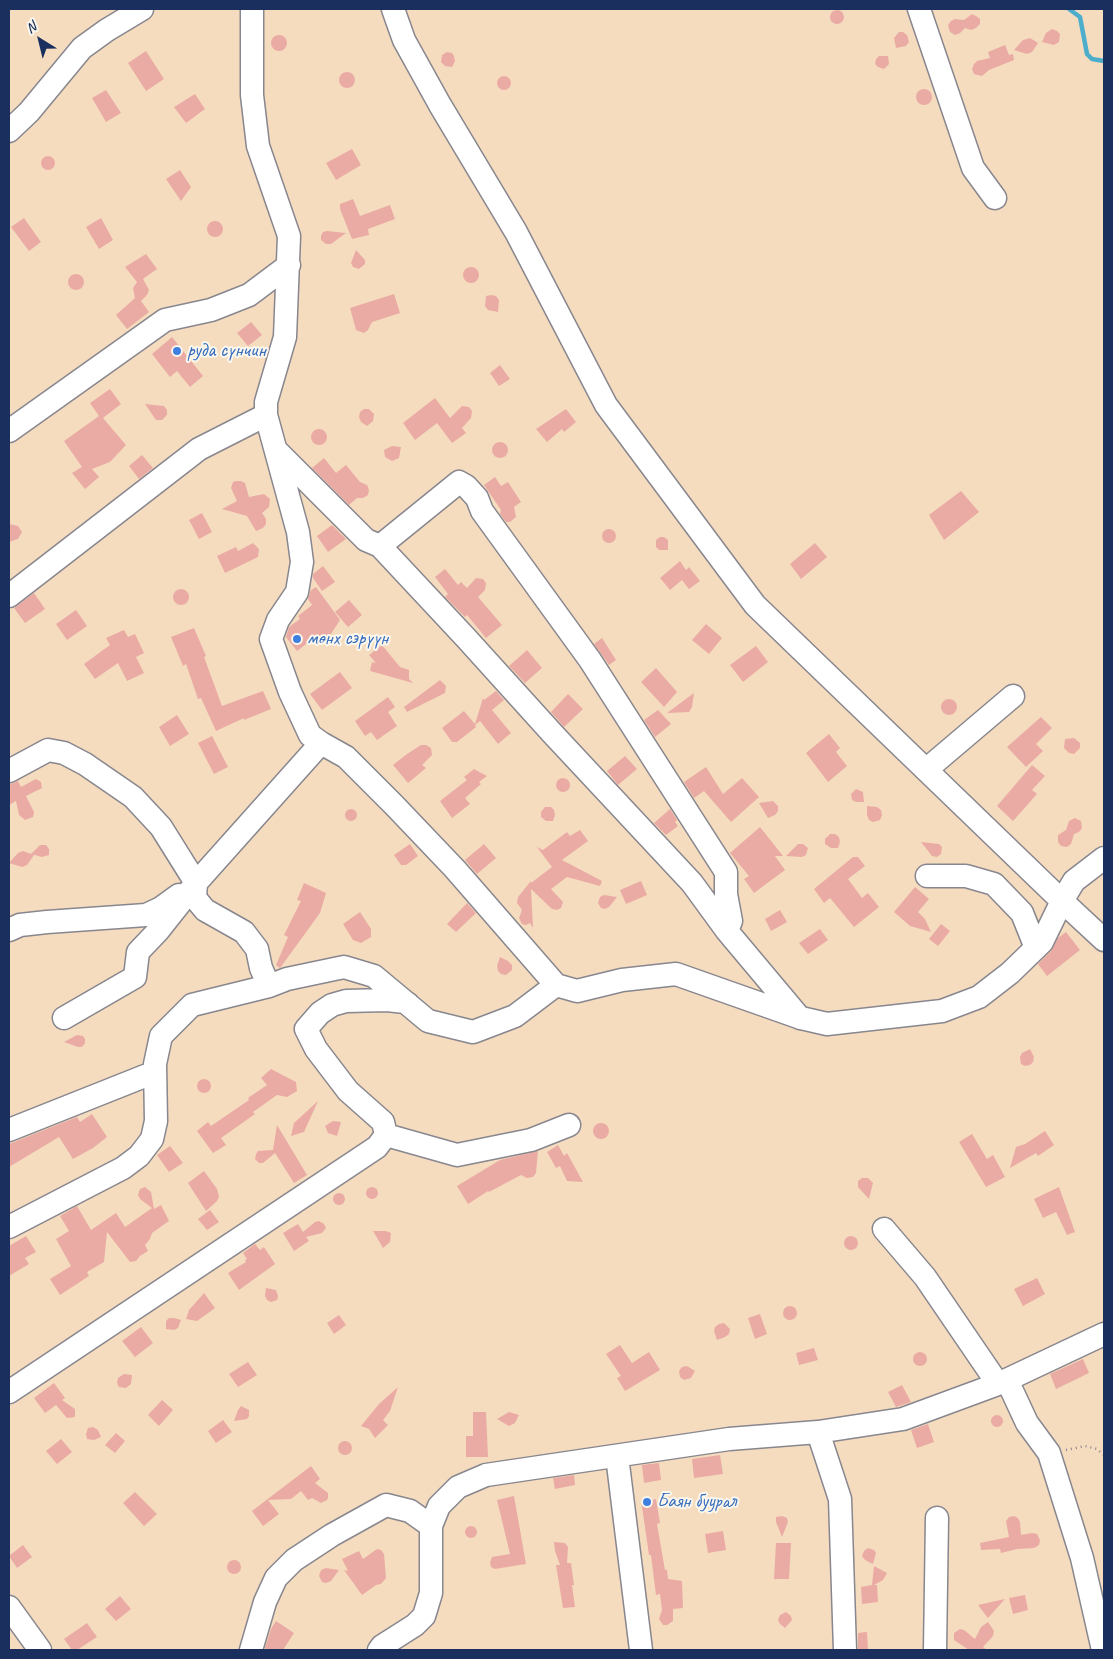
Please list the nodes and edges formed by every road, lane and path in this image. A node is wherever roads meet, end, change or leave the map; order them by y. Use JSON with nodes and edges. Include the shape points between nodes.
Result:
{"nodes":[{"id":1,"x":142,"y":9,"type":"edge"},
{"id":2,"x":252,"y":9,"type":"edge"},
{"id":3,"x":393,"y":9,"type":"edge"},
{"id":4,"x":918,"y":9,"type":"edge"},
{"id":5,"x":9,"y":130,"type":"edge"},
{"id":6,"x":995,"y":198,"type":"dead end"},
{"id":7,"x":289,"y":265,"type":"junction"},
{"id":8,"x":266,"y":415,"type":"junction"},
{"id":9,"x":9,"y":431,"type":"edge"},
{"id":10,"x":277,"y":451,"type":"junction"},
{"id":11,"x":380,"y":546,"type":"junction"},
{"id":12,"x":9,"y":596,"type":"edge"},
{"id":13,"x":1013,"y":696,"type":"dead end"},
{"id":14,"x":320,"y":743,"type":"junction"},
{"id":15,"x":927,"y":770,"type":"junction"},
{"id":16,"x":9,"y":771,"type":"edge"},
{"id":17,"x":1104,"y":858,"type":"edge"},
{"id":18,"x":927,"y":876,"type":"dead end"},
{"id":19,"x":196,"y":882,"type":"junction"},
{"id":20,"x":1062,"y":901,"type":"junction"},
{"id":21,"x":9,"y":930,"type":"edge"},
{"id":22,"x":727,"y":931,"type":"junction"},
{"id":23,"x":1104,"y":940,"type":"edge"},
{"id":24,"x":1036,"y":948,"type":"junction"},
{"id":25,"x":556,"y":984,"type":"junction"},
{"id":26,"x":269,"y":986,"type":"junction"},
{"id":27,"x":64,"y":1018,"type":"dead end"},
{"id":28,"x":801,"y":1018,"type":"junction"},
{"id":29,"x":428,"y":1021,"type":"junction"},
{"id":30,"x":155,"y":1072,"type":"junction"},
{"id":31,"x":569,"y":1125,"type":"dead end"},
{"id":32,"x":9,"y":1130,"type":"edge"},
{"id":33,"x":386,"y":1135,"type":"junction"},
{"id":34,"x":9,"y":1227,"type":"edge"},
{"id":35,"x":884,"y":1229,"type":"dead end"},
{"id":36,"x":1104,"y":1334,"type":"edge"},
{"id":37,"x":1003,"y":1382,"type":"junction"},
{"id":38,"x":9,"y":1392,"type":"edge"},
{"id":39,"x":818,"y":1432,"type":"junction"},
{"id":40,"x":1049,"y":1453,"type":"junction"},
{"id":41,"x":1104,"y":1455,"type":"edge"},
{"id":42,"x":617,"y":1456,"type":"junction"},
{"id":43,"x":936,"y":1518,"type":"dead end"},
{"id":44,"x":431,"y":1526,"type":"junction"},
{"id":45,"x":9,"y":1607,"type":"edge"},
{"id":46,"x":40,"y":1650,"type":"edge"},
{"id":47,"x":251,"y":1650,"type":"edge"},
{"id":48,"x":379,"y":1650,"type":"edge"},
{"id":49,"x":641,"y":1650,"type":"edge"},
{"id":50,"x":846,"y":1650,"type":"edge"},
{"id":51,"x":935,"y":1650,"type":"edge"},
{"id":52,"x":1102,"y":1650,"type":"edge"}],
"edges":[{"from":1,"to":5,"type":"street","via":[[82,48],[29,112]]},
{"from":2,"to":7,"type":"street","via":[[252,95],[258,146],[288,236]]},
{"from":3,"to":15,"type":"street","via":[[404,40],[516,232],[606,406],[755,605]]},
{"from":4,"to":6,"type":"street","via":[[973,168]]},
{"from":7,"to":8,"type":"street","via":[[285,337],[266,402]]},
{"from":7,"to":9,"type":"street","via":[[249,295],[211,310],[165,320]]},
{"from":8,"to":10,"type":"street"},
{"from":8,"to":12,"type":"street","via":[[199,448]]},
{"from":10,"to":11,"type":"street","via":[[366,540]]},
{"from":10,"to":14,"type":"street","via":[[298,532],[302,562],[297,592],[278,620],[271,639],[310,735]]},
{"from":11,"to":22,"type":"street","via":[[692,884]]},
{"from":11,"to":22,"type":"street","via":[[459,482],[477,498],[482,511],[590,660],[726,872],[731,921]]},
{"from":13,"to":15,"type":"street"},
{"from":14,"to":19,"type":"street"},
{"from":14,"to":25,"type":"street","via":[[346,757],[394,804],[456,869]]},
{"from":15,"to":20,"type":"street"},
{"from":16,"to":19,"type":"street","via":[[48,750],[85,764],[134,797],[160,827]]},
{"from":17,"to":20,"type":"street","via":[[1074,881]]},
{"from":18,"to":24,"type":"street","via":[[966,876],[994,884],[1022,913]]},
{"from":19,"to":21,"type":"street","via":[[146,915],[47,922],[20,925]]},
{"from":19,"to":26,"type":"street","via":[[195,898],[205,910],[244,932],[257,949]]},
{"from":19,"to":27,"type":"street","via":[[138,952],[135,977]]},
{"from":20,"to":23,"type":"street"},
{"from":20,"to":24,"type":"street"},
{"from":22,"to":28,"type":"street"},
{"from":24,"to":28,"type":"street","via":[[979,997],[942,1011],[827,1024]]},
{"from":25,"to":28,"type":"street","via":[[577,991],[622,980],[676,974]]},
{"from":25,"to":29,"type":"street","via":[[515,1016],[473,1032]]},
{"from":26,"to":29,"type":"street","via":[[344,967],[374,976]]},
{"from":26,"to":30,"type":"street","via":[[192,1005],[161,1036]]},
{"from":29,"to":33,"type":"street","via":[[405,1002],[346,1001],[320,1013],[306,1030],[316,1049],[348,1091],[383,1122]]},
{"from":30,"to":32,"type":"street"},
{"from":30,"to":34,"type":"street","via":[[156,1121],[152,1139],[139,1156],[123,1168]]},
{"from":31,"to":33,"type":"street","via":[[531,1140],[457,1155]]},
{"from":33,"to":38,"type":"street","via":[[377,1147]]},
{"from":35,"to":37,"type":"street","via":[[925,1277]]},
{"from":36,"to":37,"type":"street"},
{"from":37,"to":39,"type":"street","via":[[903,1419]]},
{"from":37,"to":40,"type":"street"},
{"from":39,"to":42,"type":"street","via":[[729,1439]]},
{"from":39,"to":50,"type":"street","via":[[840,1499]]},
{"from":40,"to":41,"type":"path","via":[[1085,1446]]},
{"from":40,"to":52,"type":"street","via":[[1082,1558]]},
{"from":42,"to":44,"type":"street","via":[[486,1475],[458,1487],[439,1506]]},
{"from":42,"to":49,"type":"street"},
{"from":43,"to":51,"type":"street"},
{"from":44,"to":47,"type":"street","via":[[410,1511],[386,1505],[294,1560],[276,1578],[265,1602]]},
{"from":44,"to":48,"type":"street","via":[[431,1593],[424,1616]]},
{"from":45,"to":46,"type":"street"}]}
